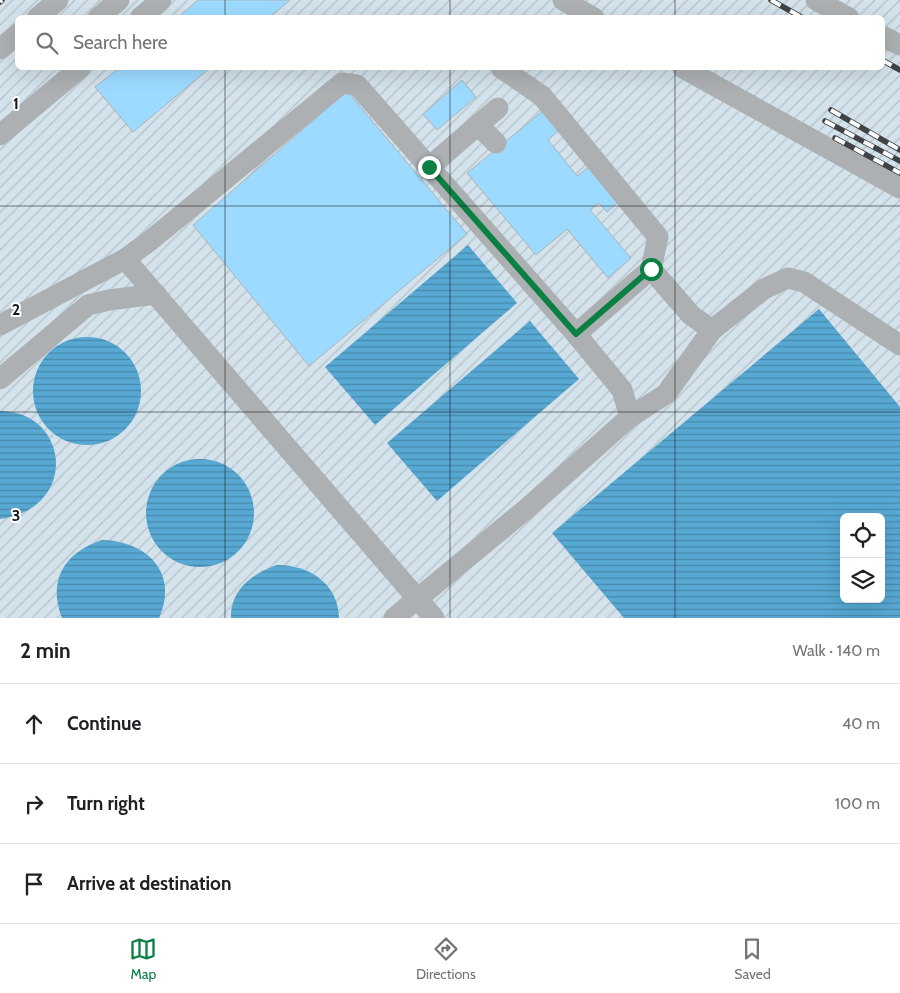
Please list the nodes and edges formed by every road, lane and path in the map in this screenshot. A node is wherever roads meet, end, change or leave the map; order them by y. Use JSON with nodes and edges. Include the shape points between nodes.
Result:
{"nodes":[{"id":1,"x":58,"y":0,"type":"edge"},
{"id":2,"x":119,"y":0,"type":"edge"},
{"id":3,"x":161,"y":0,"type":"edge"},
{"id":4,"x":563,"y":0,"type":"edge"},
{"id":5,"x":816,"y":0,"type":"edge"},
{"id":6,"x":40,"y":15,"type":"edge"},
{"id":7,"x":102,"y":15,"type":"edge"},
{"id":8,"x":144,"y":15,"type":"edge"},
{"id":9,"x":589,"y":15,"type":"edge"},
{"id":10,"x":843,"y":15,"type":"edge"},
{"id":11,"x":15,"y":36,"type":"edge"},
{"id":12,"x":885,"y":38,"type":"edge"},
{"id":13,"x":900,"y":45,"type":"edge"},
{"id":14,"x":0,"y":48,"type":"edge"},
{"id":15,"x":78,"y":70,"type":"edge"},
{"id":16,"x":504,"y":70,"type":"edge"},
{"id":17,"x":687,"y":70,"type":"edge"},
{"id":18,"x":354,"y":77,"type":"edge"},
{"id":19,"x":498,"y":108,"type":"dead end"},
{"id":20,"x":478,"y":126,"type":"junction"},
{"id":21,"x":0,"y":135,"type":"edge"},
{"id":22,"x":496,"y":143,"type":"dead end"},
{"id":23,"x":429,"y":167,"type":"junction"},
{"id":24,"x":900,"y":188,"type":"edge"},
{"id":25,"x":125,"y":259,"type":"junction"},
{"id":26,"x":651,"y":269,"type":"junction"},
{"id":27,"x":156,"y":294,"type":"junction"},
{"id":28,"x":0,"y":325,"type":"edge"},
{"id":29,"x":712,"y":330,"type":"junction"},
{"id":30,"x":576,"y":334,"type":"junction"},
{"id":31,"x":900,"y":345,"type":"edge"},
{"id":32,"x":0,"y":379,"type":"edge"},
{"id":33,"x":630,"y":417,"type":"junction"},
{"id":34,"x":418,"y":599,"type":"junction"},
{"id":35,"x":394,"y":618,"type":"edge"},
{"id":36,"x":434,"y":618,"type":"edge"}],
"edges":[{"from":1,"to":6,"type":"street"},
{"from":2,"to":7,"type":"street"},
{"from":3,"to":8,"type":"street"},
{"from":4,"to":9,"type":"street"},
{"from":5,"to":10,"type":"street"},
{"from":11,"to":14,"type":"street"},
{"from":12,"to":13,"type":"street"},
{"from":15,"to":21,"type":"street"},
{"from":16,"to":26,"type":"street","via":[[542,96],[658,237]]},
{"from":17,"to":24,"type":"street"},
{"from":18,"to":23,"type":"street"},
{"from":18,"to":25,"type":"street"},
{"from":19,"to":20,"type":"street"},
{"from":20,"to":22,"type":"street"},
{"from":20,"to":23,"type":"street"},
{"from":23,"to":30,"type":"street"},
{"from":25,"to":27,"type":"street"},
{"from":25,"to":28,"type":"street"},
{"from":26,"to":29,"type":"street","via":[[691,315]]},
{"from":26,"to":30,"type":"street"},
{"from":27,"to":32,"type":"street","via":[[88,305]]},
{"from":27,"to":34,"type":"street"},
{"from":29,"to":31,"type":"street","via":[[764,289],[788,278],[804,282]]},
{"from":29,"to":33,"type":"street","via":[[666,394]]},
{"from":30,"to":33,"type":"street","via":[[622,390]]},
{"from":33,"to":34,"type":"street"},
{"from":34,"to":35,"type":"street"},
{"from":34,"to":36,"type":"street"}]}
